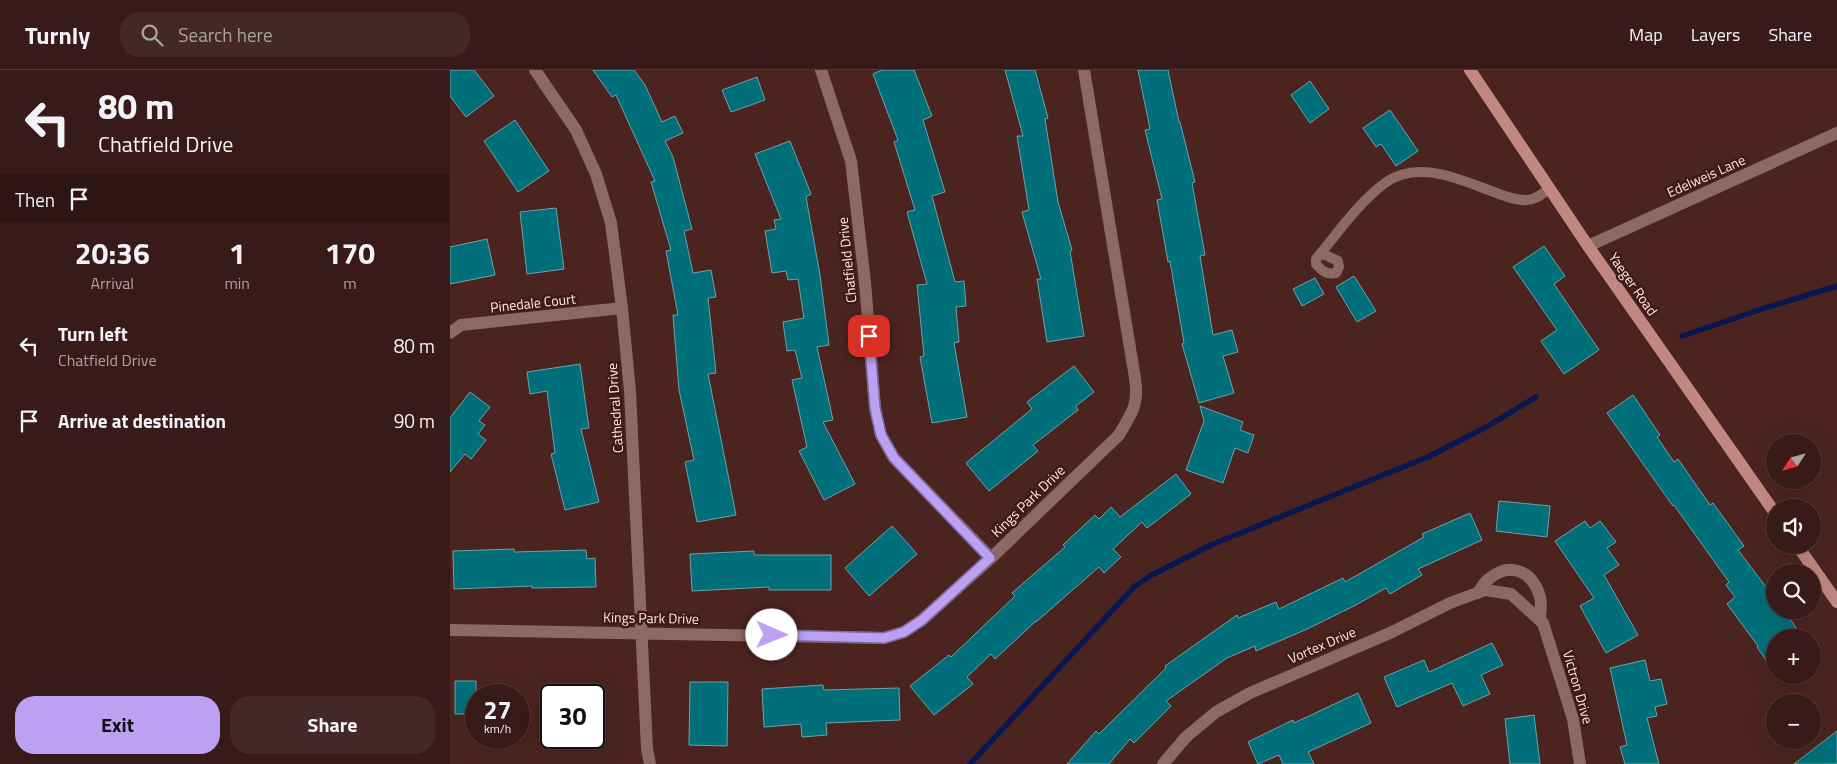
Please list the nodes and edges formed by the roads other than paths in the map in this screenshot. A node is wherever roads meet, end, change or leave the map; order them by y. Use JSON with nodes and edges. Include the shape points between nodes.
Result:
{"nodes":[{"id":1,"x":535,"y":70,"type":"edge"},
{"id":2,"x":821,"y":70,"type":"edge"},
{"id":3,"x":1084,"y":70,"type":"edge"},
{"id":4,"x":1470,"y":70,"type":"edge"},
{"id":5,"x":1837,"y":133,"type":"edge"},
{"id":6,"x":1550,"y":188,"type":"junction"},
{"id":7,"x":1588,"y":246,"type":"junction"},
{"id":8,"x":1321,"y":253,"type":"dead end"},
{"id":9,"x":622,"y":308,"type":"junction"},
{"id":10,"x":450,"y":333,"type":"edge"},
{"id":11,"x":1766,"y":501,"type":"edge"},
{"id":12,"x":1803,"y":554,"type":"edge"},
{"id":13,"x":990,"y":558,"type":"junction"},
{"id":14,"x":1478,"y":593,"type":"junction"},
{"id":15,"x":1511,"y":594,"type":"joint"},
{"id":16,"x":1837,"y":602,"type":"edge"},
{"id":17,"x":1540,"y":620,"type":"junction"},
{"id":18,"x":450,"y":630,"type":"edge"},
{"id":19,"x":642,"y":632,"type":"junction"},
{"id":20,"x":650,"y":764,"type":"edge"},
{"id":21,"x":1163,"y":764,"type":"edge"},
{"id":22,"x":1580,"y":764,"type":"edge"}],
"edges":[{"from":1,"to":9,"type":"street","name":"Cathedral Drive","via":[[576,130],[596,174],[611,223]]},
{"from":2,"to":13,"type":"street","name":"Chatfield Drive","via":[[851,161],[866,282],[875,408],[881,435],[894,458]]},
{"from":3,"to":13,"type":"street","name":"Kings Park Drive","via":[[1137,396],[1134,410],[1119,435]]},
{"from":4,"to":6,"type":"street","name":"Yaeger Road"},
{"from":5,"to":7,"type":"street","name":"Edelweis Lane"},
{"from":6,"to":7,"type":"street","name":"Yaeger Road"},
{"from":6,"to":8,"type":"lane","via":[[1535,198],[1522,200],[1443,175],[1406,172],[1386,182],[1361,204]]},
{"from":7,"to":11,"type":"street","name":"Yaeger Road"},
{"from":9,"to":10,"type":"street","name":"Pinedale Court","via":[[461,325]]},
{"from":9,"to":19,"type":"street","name":"Cathedral Drive","via":[[630,391]]},
{"from":12,"to":16,"type":"street"},
{"from":13,"to":19,"type":"street","name":"Kings Park Drive","via":[[922,620],[904,632],[884,638]]},
{"from":14,"to":15,"type":"street","name":"Vortex Drive","via":[[1485,590]]},
{"from":14,"to":17,"type":"street","name":"Victron Drive","via":[[1488,578],[1500,571],[1514,569],[1530,577],[1540,597]]},
{"from":14,"to":21,"type":"street","name":"Vortex Drive","via":[[1250,693],[1216,712],[1186,737]]},
{"from":15,"to":17,"type":"street","name":"Victron Drive"},
{"from":17,"to":22,"type":"street","name":"Victron Drive","via":[[1573,719]]},
{"from":18,"to":19,"type":"street","name":"Kings Park Drive"},
{"from":19,"to":20,"type":"street","name":"Cathedral Drive"}]}
